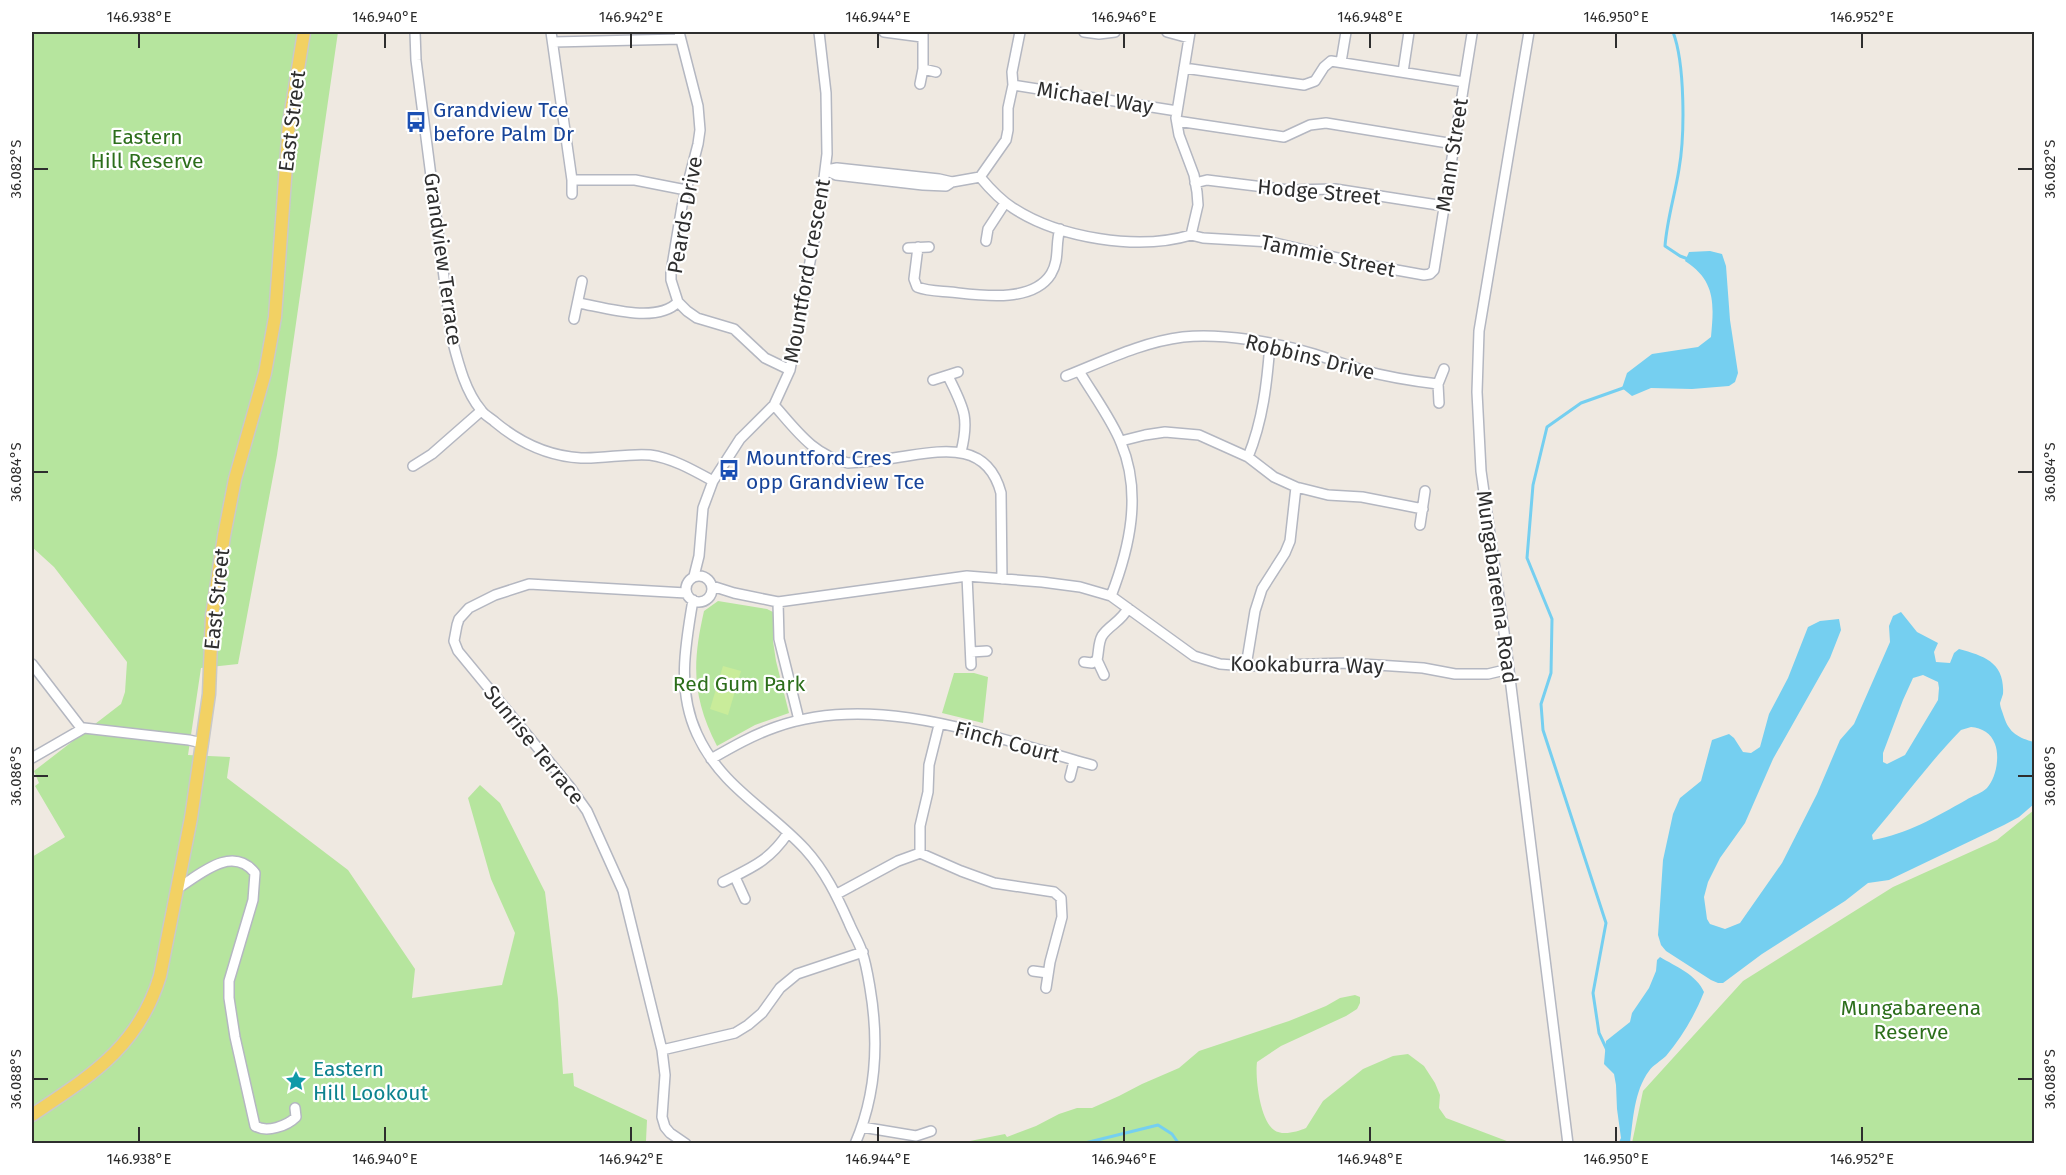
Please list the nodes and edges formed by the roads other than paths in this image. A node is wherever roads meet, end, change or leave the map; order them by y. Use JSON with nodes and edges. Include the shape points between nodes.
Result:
{"nodes":[{"id":1,"x":304,"y":32,"type":"edge"},
{"id":2,"x":416,"y":32,"type":"edge"},
{"id":3,"x":819,"y":32,"type":"edge"},
{"id":4,"x":884,"y":32,"type":"edge"},
{"id":5,"x":1020,"y":32,"type":"edge"},
{"id":6,"x":1084,"y":32,"type":"edge"},
{"id":7,"x":1115,"y":32,"type":"edge"},
{"id":8,"x":1167,"y":32,"type":"edge"},
{"id":9,"x":1347,"y":32,"type":"edge"},
{"id":10,"x":1409,"y":32,"type":"edge"},
{"id":11,"x":1529,"y":32,"type":"edge"},
{"id":12,"x":922,"y":34,"type":"edge"},
{"id":13,"x":1472,"y":34,"type":"dead end"},
{"id":14,"x":680,"y":35,"type":"edge"},
{"id":15,"x":1190,"y":35,"type":"edge"},
{"id":16,"x":552,"y":37,"type":"edge"},
{"id":17,"x":1341,"y":62,"type":"junction"},
{"id":18,"x":1184,"y":68,"type":"junction"},
{"id":19,"x":923,"y":69,"type":"junction"},
{"id":20,"x":936,"y":72,"type":"dead end"},
{"id":21,"x":1402,"y":72,"type":"junction"},
{"id":22,"x":1464,"y":82,"type":"junction"},
{"id":23,"x":920,"y":84,"type":"dead end"},
{"id":24,"x":1013,"y":85,"type":"junction"},
{"id":25,"x":1177,"y":111,"type":"junction"},
{"id":26,"x":1177,"y":121,"type":"junction"},
{"id":27,"x":1454,"y":144,"type":"junction"},
{"id":28,"x":825,"y":170,"type":"junction"},
{"id":29,"x":980,"y":177,"type":"junction"},
{"id":30,"x":572,"y":180,"type":"junction"},
{"id":31,"x":1195,"y":183,"type":"junction"},
{"id":32,"x":686,"y":190,"type":"junction"},
{"id":33,"x":572,"y":194,"type":"dead end"},
{"id":34,"x":1005,"y":203,"type":"junction"},
{"id":35,"x":1444,"y":206,"type":"junction"},
{"id":36,"x":1060,"y":229,"type":"junction"},
{"id":37,"x":1191,"y":235,"type":"junction"},
{"id":38,"x":987,"y":241,"type":"dead end"},
{"id":39,"x":929,"y":247,"type":"dead end"},
{"id":40,"x":1430,"y":274,"type":"joint"},
{"id":41,"x":582,"y":281,"type":"dead end"},
{"id":42,"x":678,"y":302,"type":"junction"},
{"id":43,"x":579,"y":303,"type":"junction"},
{"id":44,"x":574,"y":319,"type":"dead end"},
{"id":45,"x":1270,"y":344,"type":"junction"},
{"id":46,"x":1444,"y":369,"type":"dead end"},
{"id":47,"x":790,"y":370,"type":"junction"},
{"id":48,"x":1079,"y":371,"type":"junction"},
{"id":49,"x":958,"y":372,"type":"dead end"},
{"id":50,"x":948,"y":376,"type":"junction"},
{"id":51,"x":1066,"y":376,"type":"dead end"},
{"id":52,"x":933,"y":380,"type":"dead end"},
{"id":53,"x":1438,"y":384,"type":"junction"},
{"id":54,"x":1439,"y":403,"type":"dead end"},
{"id":55,"x":774,"y":405,"type":"junction"},
{"id":56,"x":481,"y":411,"type":"junction"},
{"id":57,"x":1121,"y":441,"type":"junction"},
{"id":58,"x":962,"y":452,"type":"junction"},
{"id":59,"x":1248,"y":457,"type":"junction"},
{"id":60,"x":413,"y":466,"type":"dead end"},
{"id":61,"x":713,"y":481,"type":"junction"},
{"id":62,"x":1296,"y":487,"type":"junction"},
{"id":63,"x":1425,"y":491,"type":"dead end"},
{"id":64,"x":1423,"y":509,"type":"junction"},
{"id":65,"x":1420,"y":525,"type":"dead end"},
{"id":66,"x":699,"y":556,"type":"junction"},
{"id":67,"x":967,"y":576,"type":"junction"},
{"id":68,"x":706,"y":577,"type":"junction"},
{"id":69,"x":691,"y":579,"type":"junction"},
{"id":70,"x":1002,"y":579,"type":"junction"},
{"id":71,"x":712,"y":586,"type":"junction"},
{"id":72,"x":665,"y":590,"type":"junction"},
{"id":73,"x":734,"y":593,"type":"junction"},
{"id":74,"x":1111,"y":596,"type":"junction"},
{"id":75,"x":698,"y":598,"type":"junction"},
{"id":76,"x":778,"y":602,"type":"junction"},
{"id":77,"x":1128,"y":608,"type":"junction"},
{"id":78,"x":987,"y":651,"type":"dead end"},
{"id":79,"x":971,"y":652,"type":"junction"},
{"id":80,"x":1097,"y":660,"type":"junction"},
{"id":81,"x":1084,"y":662,"type":"dead end"},
{"id":82,"x":32,"y":664,"type":"edge"},
{"id":83,"x":971,"y":665,"type":"dead end"},
{"id":84,"x":1246,"y":666,"type":"junction"},
{"id":85,"x":1509,"y":669,"type":"junction"},
{"id":86,"x":1104,"y":675,"type":"dead end"},
{"id":87,"x":799,"y":720,"type":"junction"},
{"id":88,"x":939,"y":725,"type":"junction"},
{"id":89,"x":82,"y":729,"type":"junction"},
{"id":90,"x":202,"y":743,"type":"junction"},
{"id":91,"x":32,"y":758,"type":"edge"},
{"id":92,"x":711,"y":759,"type":"junction"},
{"id":93,"x":1074,"y":761,"type":"junction"},
{"id":94,"x":1092,"y":765,"type":"dead end"},
{"id":95,"x":1070,"y":777,"type":"dead end"},
{"id":96,"x":788,"y":833,"type":"junction"},
{"id":97,"x":920,"y":853,"type":"junction"},
{"id":98,"x":735,"y":877,"type":"junction"},
{"id":99,"x":723,"y":882,"type":"dead end"},
{"id":100,"x":177,"y":889,"type":"junction"},
{"id":101,"x":837,"y":894,"type":"junction"},
{"id":102,"x":746,"y":899,"type":"dead end"},
{"id":103,"x":862,"y":952,"type":"junction"},
{"id":104,"x":1033,"y":970,"type":"dead end"},
{"id":105,"x":1048,"y":973,"type":"junction"},
{"id":106,"x":1046,"y":988,"type":"dead end"},
{"id":107,"x":662,"y":1050,"type":"junction"},
{"id":108,"x":296,"y":1108,"type":"dead end"},
{"id":109,"x":32,"y":1115,"type":"edge"},
{"id":110,"x":862,"y":1127,"type":"junction"},
{"id":111,"x":931,"y":1131,"type":"dead end"},
{"id":112,"x":917,"y":1140,"type":"edge"},
{"id":113,"x":686,"y":1143,"type":"edge"},
{"id":114,"x":855,"y":1143,"type":"edge"},
{"id":115,"x":1568,"y":1143,"type":"edge"}],
"edges":[{"from":1,"to":90,"type":"main road","name":"East Street","via":[[289,124],[275,317],[265,373],[234,479],[224,536],[212,616],[209,694]]},
{"from":2,"to":56,"type":"street","name":"Grandview Terrace","via":[[417,69],[452,339],[458,363]]},
{"from":3,"to":28,"type":"street","name":"Mountford Crescent","via":[[826,93]]},
{"from":4,"to":12,"type":"street"},
{"from":5,"to":24,"type":"street"},
{"from":6,"to":7,"type":"street"},
{"from":8,"to":15,"type":"street"},
{"from":9,"to":17,"type":"street"},
{"from":10,"to":21,"type":"street"},
{"from":11,"to":85,"type":"street","name":"Mungabareena Road","via":[[1479,331],[1478,362],[1481,471]]},
{"from":12,"to":19,"type":"street"},
{"from":13,"to":22,"type":"street","name":"Mann Street"},
{"from":14,"to":16,"type":"street"},
{"from":14,"to":32,"type":"street","name":"Peards Drive","via":[[700,124]]},
{"from":15,"to":18,"type":"street"},
{"from":16,"to":30,"type":"street"},
{"from":17,"to":18,"type":"street","via":[[1327,63],[1315,81],[1304,85]]},
{"from":17,"to":21,"type":"street"},
{"from":18,"to":25,"type":"street"},
{"from":19,"to":20,"type":"street"},
{"from":19,"to":23,"type":"street"},
{"from":21,"to":22,"type":"street"},
{"from":22,"to":27,"type":"street","name":"Mann Street"},
{"from":24,"to":25,"type":"street","name":"Michael Way"},
{"from":24,"to":29,"type":"street","via":[[1006,140]]},
{"from":25,"to":26,"type":"street"},
{"from":26,"to":27,"type":"street","via":[[1284,137],[1310,125],[1326,123]]},
{"from":26,"to":31,"type":"street"},
{"from":27,"to":35,"type":"street","name":"Mann Street"},
{"from":28,"to":29,"type":"street","via":[[836,175],[923,185],[946,186]]},
{"from":28,"to":47,"type":"street","name":"Mountford Crescent"},
{"from":29,"to":34,"type":"street","name":"Tammie Street"},
{"from":30,"to":32,"type":"street","via":[[635,180]]},
{"from":30,"to":33,"type":"street"},
{"from":31,"to":35,"type":"street","name":"Hodge Street","via":[[1207,180],[1288,190],[1335,189]]},
{"from":31,"to":37,"type":"street","via":[[1198,205]]},
{"from":32,"to":42,"type":"street","name":"Peards Drive","via":[[671,272]]},
{"from":34,"to":36,"type":"street","name":"Tammie Street"},
{"from":34,"to":38,"type":"street","via":[[988,229]]},
{"from":35,"to":40,"type":"street","name":"Mann Street","via":[[1434,270]]},
{"from":36,"to":37,"type":"street","name":"Tammie Street","via":[[1115,241]]},
{"from":36,"to":39,"type":"street","via":[[1058,257],[1050,275],[1044,282],[1012,295],[976,295],[917,287],[913,248]]},
{"from":37,"to":40,"type":"street","name":"Tammie Street","via":[[1271,242],[1364,264]]},
{"from":41,"to":43,"type":"street"},
{"from":42,"to":43,"type":"street","via":[[666,311],[646,314]]},
{"from":42,"to":47,"type":"street","name":"Peards Drive","via":[[697,318],[734,329],[765,358]]},
{"from":43,"to":44,"type":"street"},
{"from":45,"to":48,"type":"street","name":"Robbins Drive","via":[[1228,337],[1182,337],[1140,347]]},
{"from":45,"to":53,"type":"street","name":"Robbins Drive","via":[[1311,352],[1394,378]]},
{"from":45,"to":59,"type":"street","via":[[1260,421]]},
{"from":46,"to":53,"type":"street"},
{"from":47,"to":55,"type":"street","name":"Mountford Crescent"},
{"from":48,"to":51,"type":"street","name":"Robbins Drive"},
{"from":48,"to":57,"type":"street"},
{"from":49,"to":50,"type":"street"},
{"from":50,"to":52,"type":"street"},
{"from":50,"to":58,"type":"street","via":[[964,412]]},
{"from":53,"to":54,"type":"street"},
{"from":55,"to":58,"type":"street","via":[[813,447],[848,463],[947,450]]},
{"from":55,"to":61,"type":"street","name":"Mountford Crescent","via":[[740,439]]},
{"from":56,"to":60,"type":"street"},
{"from":56,"to":61,"type":"street","name":"Grandview Terrace","via":[[507,433],[548,453],[588,458],[650,455],[687,466]]},
{"from":57,"to":59,"type":"street","via":[[1165,432],[1199,435]]},
{"from":57,"to":74,"type":"street","via":[[1129,466],[1132,512],[1128,546]]},
{"from":58,"to":70,"type":"street","via":[[990,469],[999,484]]},
{"from":59,"to":62,"type":"street"},
{"from":61,"to":66,"type":"street","name":"Mountford Crescent","via":[[703,508]]},
{"from":62,"to":64,"type":"street"},
{"from":62,"to":84,"type":"street","via":[[1290,541],[1262,589]]},
{"from":63,"to":64,"type":"street"},
{"from":64,"to":65,"type":"street"},
{"from":66,"to":68,"type":"street","name":"Mountford Crescent"},
{"from":66,"to":69,"type":"street","name":"Mountford Crescent"},
{"from":67,"to":70,"type":"street","name":"Kookaburra Way"},
{"from":67,"to":76,"type":"street","name":"Kookaburra Way"},
{"from":67,"to":79,"type":"street"},
{"from":68,"to":69,"type":"street"},
{"from":68,"to":71,"type":"street","name":"Mountford Crescent"},
{"from":69,"to":72,"type":"street","name":"Sunrise Terrace"},
{"from":69,"to":75,"type":"street","name":"Mountford Crescent"},
{"from":70,"to":74,"type":"street","name":"Kookaburra Way","via":[[1080,587]]},
{"from":71,"to":73,"type":"street","name":"Kookaburra Way"},
{"from":71,"to":75,"type":"street"},
{"from":72,"to":75,"type":"street","name":"Sunrise Terrace"},
{"from":72,"to":107,"type":"street","name":"Sunrise Terrace","via":[[529,584],[469,608],[459,619],[454,641],[458,651],[587,811],[623,891]]},
{"from":73,"to":75,"type":"street","name":"Kookaburra Way"},
{"from":73,"to":76,"type":"street","name":"Kookaburra Way"},
{"from":74,"to":77,"type":"street","name":"Kookaburra Way"},
{"from":75,"to":92,"type":"street","via":[[688,624],[683,670],[685,695],[696,734]]},
{"from":76,"to":87,"type":"street","via":[[779,639]]},
{"from":77,"to":80,"type":"street","via":[[1102,635]]},
{"from":77,"to":84,"type":"street","name":"Kookaburra Way","via":[[1194,656]]},
{"from":78,"to":79,"type":"street"},
{"from":79,"to":83,"type":"street"},
{"from":80,"to":81,"type":"street"},
{"from":80,"to":86,"type":"street"},
{"from":82,"to":89,"type":"street"},
{"from":84,"to":85,"type":"street","name":"Kookaburra Way","via":[[1347,663],[1455,674],[1488,674]]},
{"from":85,"to":115,"type":"street","name":"Mungabareena Road"},
{"from":87,"to":88,"type":"street","name":"Finch Court","via":[[865,713]]},
{"from":87,"to":92,"type":"street","name":"Finch Court","via":[[758,734]]},
{"from":88,"to":93,"type":"street","name":"Finch Court"},
{"from":88,"to":97,"type":"street","via":[[929,765]]},
{"from":89,"to":90,"type":"street"},
{"from":89,"to":91,"type":"street"},
{"from":90,"to":100,"type":"main road","name":"East Street"},
{"from":92,"to":96,"type":"street","via":[[728,781]]},
{"from":93,"to":94,"type":"street","name":"Finch Court"},
{"from":93,"to":95,"type":"street","name":"Finch Court"},
{"from":96,"to":98,"type":"street","via":[[776,851]]},
{"from":96,"to":101,"type":"street","via":[[805,849]]},
{"from":97,"to":101,"type":"street"},
{"from":97,"to":105,"type":"street","via":[[994,883],[1054,892],[1060,898],[1062,917]]},
{"from":98,"to":99,"type":"street"},
{"from":98,"to":102,"type":"street"},
{"from":100,"to":108,"type":"street","via":[[230,860],[245,864],[255,873],[253,900],[229,981],[233,1028],[255,1126],[269,1129],[290,1122],[296,1117]]},
{"from":100,"to":109,"type":"main road","name":"East Street","via":[[160,976],[139,1023],[109,1059]]},
{"from":101,"to":103,"type":"street"},
{"from":103,"to":107,"type":"street","via":[[797,974],[780,988],[762,1013],[735,1033]]},
{"from":103,"to":110,"type":"street","via":[[876,1050],[872,1094]]},
{"from":104,"to":105,"type":"street"},
{"from":105,"to":106,"type":"street"},
{"from":107,"to":113,"type":"street","name":"Sunrise Terrace","via":[[662,1117],[670,1133]]},
{"from":110,"to":112,"type":"street"},
{"from":110,"to":114,"type":"street"},
{"from":111,"to":112,"type":"street"}]}
